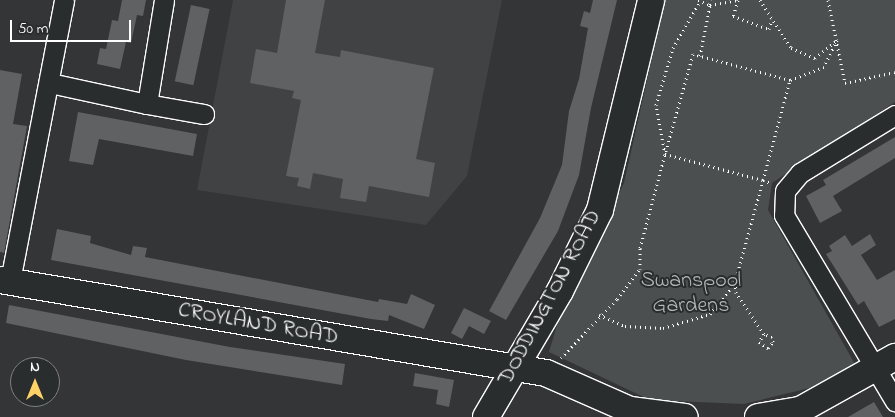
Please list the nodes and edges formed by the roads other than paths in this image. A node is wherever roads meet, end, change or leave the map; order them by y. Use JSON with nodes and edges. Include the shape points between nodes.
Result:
{"nodes":[{"id":1,"x":64,"y":0,"type":"edge"},
{"id":2,"x":164,"y":0,"type":"edge"},
{"id":3,"x":651,"y":0,"type":"edge"},
{"id":4,"x":50,"y":83,"type":"junction"},
{"id":5,"x":147,"y":104,"type":"junction"},
{"id":6,"x":204,"y":114,"type":"dead end"},
{"id":7,"x":895,"y":114,"type":"edge"},
{"id":8,"x":5,"y":281,"type":"edge"},
{"id":9,"x":885,"y":363,"type":"edge"},
{"id":10,"x":517,"y":368,"type":"junction"},
{"id":11,"x":895,"y":401,"type":"edge"},
{"id":12,"x":633,"y":413,"type":"edge"},
{"id":13,"x":486,"y":417,"type":"edge"},
{"id":14,"x":684,"y":417,"type":"edge"},
{"id":15,"x":758,"y":417,"type":"edge"}],
"edges":[{"from":1,"to":4,"type":"street"},
{"from":2,"to":5,"type":"street"},
{"from":3,"to":10,"type":"main road","name":"DODDINGTON ROAD","via":[[600,210]]},
{"from":4,"to":5,"type":"street"},
{"from":4,"to":8,"type":"street"},
{"from":5,"to":6,"type":"street"},
{"from":7,"to":9,"type":"street","via":[[800,173],[785,191],[784,215]]},
{"from":8,"to":10,"type":"main road","name":"CROYLAND ROAD"},
{"from":9,"to":11,"type":"street"},
{"from":9,"to":15,"type":"main road","via":[[800,410]]},
{"from":10,"to":12,"type":"main road","name":"CROYLAND ROAD","via":[[546,373]]},
{"from":10,"to":13,"type":"main road","name":"DODDINGTON ROAD"},
{"from":12,"to":14,"type":"main road","name":"CROYLAND ROAD"}]}
